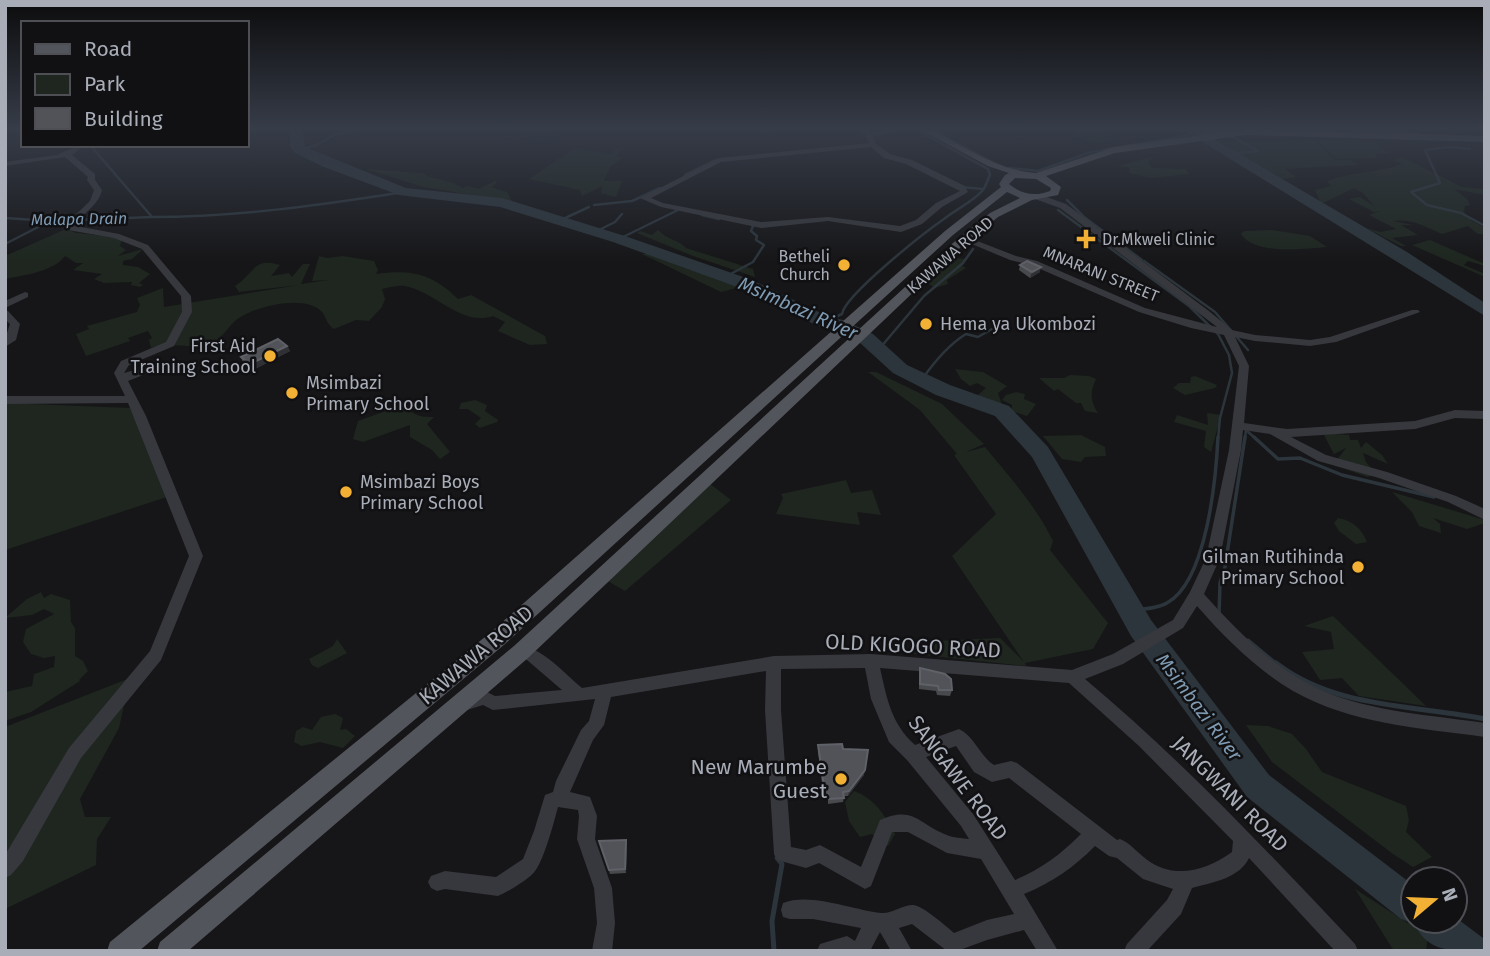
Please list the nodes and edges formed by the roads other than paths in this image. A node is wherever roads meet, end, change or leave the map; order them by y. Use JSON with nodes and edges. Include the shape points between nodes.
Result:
{"nodes":[{"id":1,"x":86,"y":173,"type":"edge"},
{"id":2,"x":691,"y":173,"type":"edge"},
{"id":3,"x":931,"y":173,"type":"edge"},
{"id":4,"x":997,"y":173,"type":"edge"},
{"id":5,"x":1018,"y":173,"type":"edge"},
{"id":6,"x":1047,"y":173,"type":"edge"},
{"id":7,"x":1075,"y":173,"type":"edge"},
{"id":8,"x":1022,"y":174,"type":"junction"},
{"id":9,"x":1037,"y":176,"type":"junction"},
{"id":10,"x":1006,"y":184,"type":"junction"},
{"id":11,"x":1056,"y":187,"type":"junction"},
{"id":12,"x":1035,"y":197,"type":"junction"},
{"id":13,"x":646,"y":200,"type":"joint"},
{"id":14,"x":1063,"y":206,"type":"junction"},
{"id":15,"x":964,"y":239,"type":"junction"},
{"id":16,"x":25,"y":295,"type":"dead end"},
{"id":17,"x":5,"y":305,"type":"edge"},
{"id":18,"x":1415,"y":312,"type":"dead end"},
{"id":19,"x":5,"y":313,"type":"edge"},
{"id":20,"x":1228,"y":332,"type":"junction"},
{"id":21,"x":5,"y":344,"type":"edge"},
{"id":22,"x":148,"y":371,"type":"dead end"},
{"id":23,"x":122,"y":379,"type":"junction"},
{"id":24,"x":132,"y":398,"type":"junction"},
{"id":25,"x":5,"y":400,"type":"edge"},
{"id":26,"x":1485,"y":415,"type":"edge"},
{"id":27,"x":1239,"y":426,"type":"junction"},
{"id":28,"x":1264,"y":427,"type":"junction"},
{"id":29,"x":1485,"y":515,"type":"edge"},
{"id":30,"x":1196,"y":595,"type":"junction"},
{"id":31,"x":521,"y":652,"type":"junction"},
{"id":32,"x":871,"y":661,"type":"junction"},
{"id":33,"x":774,"y":663,"type":"junction"},
{"id":34,"x":1072,"y":677,"type":"junction"},
{"id":35,"x":605,"y":691,"type":"junction"},
{"id":36,"x":579,"y":695,"type":"junction"},
{"id":37,"x":459,"y":705,"type":"junction"},
{"id":38,"x":1485,"y":730,"type":"edge"},
{"id":39,"x":913,"y":754,"type":"junction"},
{"id":40,"x":561,"y":798,"type":"junction"},
{"id":41,"x":1094,"y":834,"type":"junction"},
{"id":42,"x":1242,"y":837,"type":"junction"},
{"id":43,"x":985,"y":850,"type":"junction"},
{"id":44,"x":5,"y":869,"type":"edge"},
{"id":45,"x":1186,"y":881,"type":"junction"},
{"id":46,"x":437,"y":882,"type":"dead end"},
{"id":47,"x":1010,"y":891,"type":"junction"},
{"id":48,"x":790,"y":910,"type":"dead end"},
{"id":49,"x":1028,"y":920,"type":"junction"},
{"id":50,"x":880,"y":923,"type":"junction"},
{"id":51,"x":118,"y":951,"type":"edge"},
{"id":52,"x":169,"y":951,"type":"edge"},
{"id":53,"x":602,"y":951,"type":"edge"},
{"id":54,"x":827,"y":951,"type":"edge"},
{"id":55,"x":849,"y":951,"type":"edge"},
{"id":56,"x":856,"y":951,"type":"edge"},
{"id":57,"x":902,"y":951,"type":"edge"},
{"id":58,"x":1048,"y":951,"type":"edge"},
{"id":59,"x":1134,"y":951,"type":"edge"},
{"id":60,"x":1348,"y":951,"type":"edge"}],
"edges":[{"from":1,"to":23,"type":"street","via":[[97,190],[94,203],[73,220],[71,228],[117,236],[145,247],[186,296],[187,312],[170,344],[125,363],[119,373]]},
{"from":2,"to":13,"type":"street","via":[[644,197]]},
{"from":3,"to":13,"type":"street","via":[[964,192],[901,229],[828,219],[761,225]]},
{"from":4,"to":10,"type":"main road"},
{"from":5,"to":8,"type":"main road"},
{"from":6,"to":9,"type":"main road"},
{"from":7,"to":11,"type":"main road","name":"KAWAWA ROAD"},
{"from":8,"to":9,"type":"main road"},
{"from":8,"to":10,"type":"main road","name":"KAWAWA ROAD"},
{"from":9,"to":11,"type":"main road"},
{"from":10,"to":12,"type":"main road"},
{"from":10,"to":51,"type":"main road","name":"KAWAWA ROAD","via":[[498,638]]},
{"from":11,"to":12,"type":"main road","name":"KAWAWA ROAD","via":[[1050,195]]},
{"from":11,"to":14,"type":"street"},
{"from":12,"to":14,"type":"street"},
{"from":12,"to":15,"type":"main road","name":"KAWAWA ROAD","via":[[994,215]]},
{"from":14,"to":20,"type":"street"},
{"from":15,"to":20,"type":"street","name":"MNARANI STREET","via":[[1034,263],[1130,305]]},
{"from":15,"to":31,"type":"main road","name":"KAWAWA ROAD"},
{"from":16,"to":17,"type":"street"},
{"from":18,"to":20,"type":"street","name":"MNARANI STREET","via":[[1319,342]]},
{"from":19,"to":21,"type":"street","via":[[15,324]]},
{"from":20,"to":27,"type":"street","via":[[1244,366]]},
{"from":22,"to":23,"type":"street"},
{"from":23,"to":24,"type":"street"},
{"from":24,"to":25,"type":"street"},
{"from":24,"to":44,"type":"street","via":[[196,556],[156,655],[75,753]]},
{"from":26,"to":28,"type":"street","via":[[1455,414],[1415,425],[1287,433]]},
{"from":27,"to":28,"type":"street"},
{"from":27,"to":30,"type":"street","via":[[1213,558]]},
{"from":28,"to":29,"type":"street","via":[[1322,458],[1452,499]]},
{"from":30,"to":34,"type":"street","name":"OLD KIGOGO ROAD","via":[[1178,625],[1118,659]]},
{"from":30,"to":38,"type":"street","via":[[1226,630],[1268,667],[1316,695],[1356,708]]},
{"from":31,"to":36,"type":"street","via":[[531,653]]},
{"from":31,"to":37,"type":"main road","name":"KAWAWA ROAD"},
{"from":32,"to":33,"type":"street","name":"OLD KIGOGO ROAD"},
{"from":32,"to":34,"type":"street","name":"OLD KIGOGO ROAD"},
{"from":32,"to":39,"type":"street","name":"SANGAWE ROAD","via":[[879,699],[895,737]]},
{"from":33,"to":35,"type":"street","name":"OLD KIGOGO ROAD"},
{"from":33,"to":43,"type":"street","via":[[783,854],[811,859],[820,854],[865,880],[886,826],[897,822],[910,823],[945,843]]},
{"from":34,"to":42,"type":"street","name":"JANGWANI ROAD","via":[[1116,713]]},
{"from":35,"to":36,"type":"street","name":"OLD KIGOGO ROAD"},
{"from":35,"to":40,"type":"street","via":[[596,725],[562,787]]},
{"from":36,"to":37,"type":"street","name":"OLD KIGOGO ROAD","via":[[493,703],[485,698]]},
{"from":37,"to":52,"type":"main road","name":"KAWAWA ROAD"},
{"from":39,"to":41,"type":"street","via":[[959,737],[980,766],[992,774],[1011,769]]},
{"from":39,"to":43,"type":"street","name":"SANGAWE ROAD","via":[[967,820]]},
{"from":40,"to":46,"type":"street","via":[[551,801],[528,865],[498,887]]},
{"from":40,"to":53,"type":"street","via":[[584,803],[588,816],[586,839],[603,888],[606,923]]},
{"from":41,"to":45,"type":"street","via":[[1115,850],[1120,848],[1147,873]]},
{"from":41,"to":47,"type":"street","via":[[1068,861]]},
{"from":42,"to":45,"type":"street","via":[[1240,857],[1222,870]]},
{"from":42,"to":60,"type":"street","name":"JANGWANI ROAD"},
{"from":43,"to":47,"type":"street","name":"SANGAWE ROAD"},
{"from":45,"to":59,"type":"street","via":[[1174,906]]},
{"from":47,"to":49,"type":"street","name":"SANGAWE ROAD"},
{"from":48,"to":50,"type":"street","via":[[813,909]]},
{"from":49,"to":50,"type":"street","via":[[953,943],[914,914]]},
{"from":49,"to":58,"type":"street","name":"SANGAWE ROAD"},
{"from":50,"to":56,"type":"street"},
{"from":50,"to":57,"type":"street"},
{"from":54,"to":55,"type":"street","via":[[847,946]]}]}
